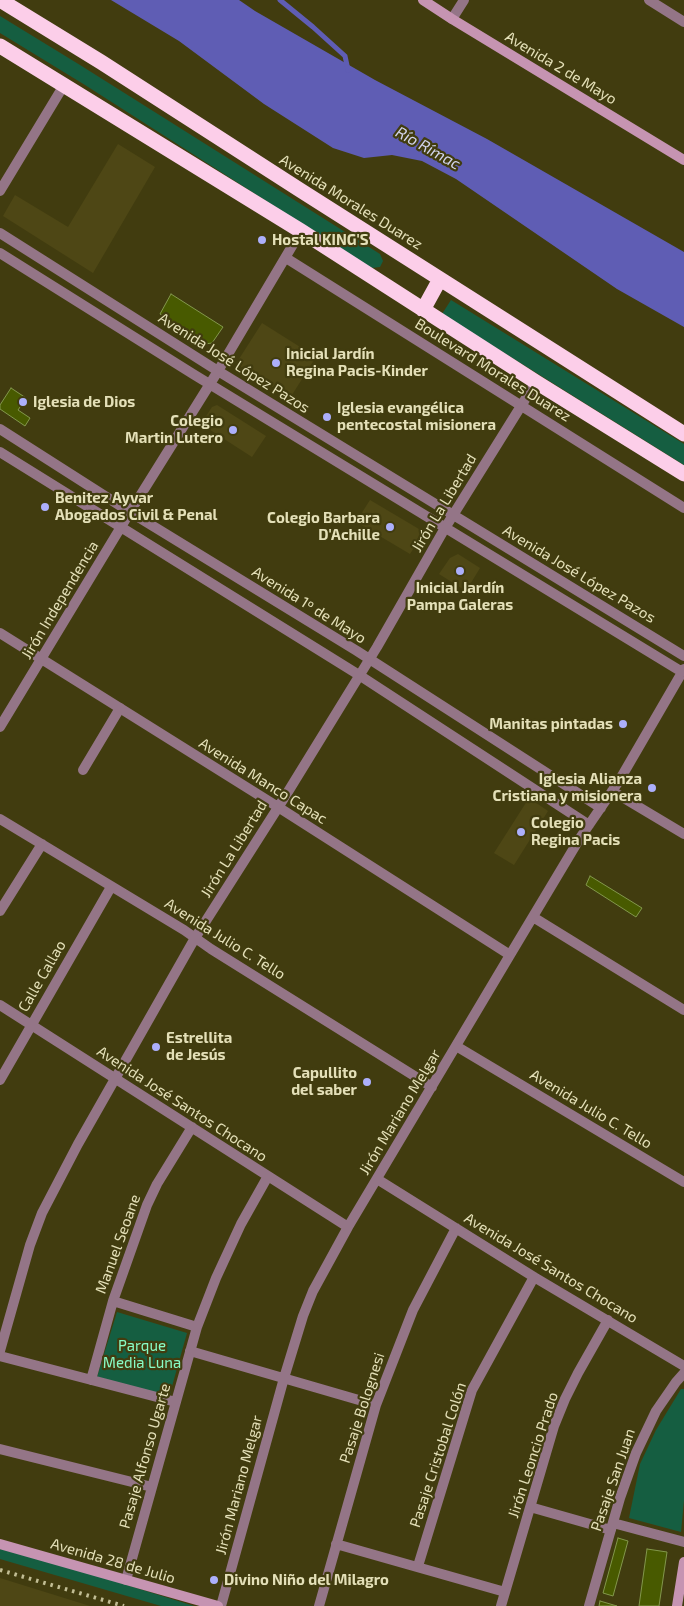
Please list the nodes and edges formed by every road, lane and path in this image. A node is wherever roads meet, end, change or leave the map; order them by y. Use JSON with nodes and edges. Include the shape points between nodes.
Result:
{"nodes":[{"id":1,"x":0,"y":0,"type":"edge"},
{"id":2,"x":423,"y":0,"type":"edge"},
{"id":3,"x":464,"y":0,"type":"edge"},
{"id":4,"x":649,"y":0,"type":"edge"},
{"id":5,"x":452,"y":19,"type":"junction"},
{"id":6,"x":684,"y":22,"type":"edge"},
{"id":7,"x":0,"y":46,"type":"edge"},
{"id":8,"x":64,"y":85,"type":"junction"},
{"id":9,"x":684,"y":160,"type":"edge"},
{"id":10,"x":0,"y":191,"type":"edge"},
{"id":11,"x":301,"y":231,"type":"junction"},
{"id":12,"x":0,"y":233,"type":"edge"},
{"id":13,"x":0,"y":253,"type":"edge"},
{"id":14,"x":286,"y":258,"type":"junction"},
{"id":15,"x":440,"y":279,"type":"junction"},
{"id":16,"x":423,"y":310,"type":"junction"},
{"id":17,"x":218,"y":371,"type":"junction"},
{"id":18,"x":536,"y":382,"type":"junction"},
{"id":19,"x":209,"y":384,"type":"junction"},
{"id":20,"x":521,"y":406,"type":"junction"},
{"id":21,"x":0,"y":429,"type":"edge"},
{"id":22,"x":684,"y":434,"type":"edge"},
{"id":23,"x":0,"y":452,"type":"edge"},
{"id":24,"x":684,"y":474,"type":"edge"},
{"id":25,"x":684,"y":508,"type":"edge"},
{"id":26,"x":130,"y":512,"type":"junction"},
{"id":27,"x":453,"y":515,"type":"junction"},
{"id":28,"x":121,"y":528,"type":"junction"},
{"id":29,"x":445,"y":528,"type":"junction"},
{"id":30,"x":0,"y":633,"type":"edge"},
{"id":31,"x":684,"y":656,"type":"edge"},
{"id":32,"x":42,"y":659,"type":"junction"},
{"id":33,"x":369,"y":659,"type":"junction"},
{"id":34,"x":683,"y":670,"type":"edge"},
{"id":35,"x":359,"y":675,"type":"junction"},
{"id":36,"x":120,"y":708,"type":"junction"},
{"id":37,"x":0,"y":727,"type":"edge"},
{"id":38,"x":83,"y":770,"type":"dead end"},
{"id":39,"x":612,"y":791,"type":"junction"},
{"id":40,"x":278,"y":807,"type":"junction"},
{"id":41,"x":601,"y":808,"type":"junction"},
{"id":42,"x":0,"y":819,"type":"edge"},
{"id":43,"x":589,"y":825,"type":"junction"},
{"id":44,"x":684,"y":834,"type":"edge"},
{"id":45,"x":42,"y":844,"type":"junction"},
{"id":46,"x":111,"y":887,"type":"junction"},
{"id":47,"x":0,"y":911,"type":"edge"},
{"id":48,"x":532,"y":917,"type":"junction"},
{"id":49,"x":195,"y":938,"type":"junction"},
{"id":50,"x":510,"y":955,"type":"junction"},
{"id":51,"x":0,"y":1005,"type":"edge"},
{"id":52,"x":684,"y":1010,"type":"edge"},
{"id":53,"x":31,"y":1025,"type":"junction"},
{"id":54,"x":456,"y":1046,"type":"junction"},
{"id":55,"x":116,"y":1079,"type":"junction"},
{"id":56,"x":0,"y":1080,"type":"edge"},
{"id":57,"x":432,"y":1087,"type":"junction"},
{"id":58,"x":192,"y":1127,"type":"junction"},
{"id":59,"x":268,"y":1176,"type":"junction"},
{"id":60,"x":377,"y":1179,"type":"junction"},
{"id":61,"x":684,"y":1182,"type":"edge"},
{"id":62,"x":348,"y":1227,"type":"junction"},
{"id":63,"x":456,"y":1228,"type":"junction"},
{"id":64,"x":534,"y":1276,"type":"junction"},
{"id":65,"x":113,"y":1301,"type":"junction"},
{"id":66,"x":608,"y":1320,"type":"junction"},
{"id":67,"x":196,"y":1327,"type":"junction"},
{"id":68,"x":0,"y":1351,"type":"edge"},
{"id":69,"x":190,"y":1351,"type":"junction"},
{"id":70,"x":0,"y":1356,"type":"edge"},
{"id":71,"x":684,"y":1366,"type":"edge"},
{"id":72,"x":684,"y":1373,"type":"edge"},
{"id":73,"x":284,"y":1378,"type":"junction"},
{"id":74,"x":91,"y":1380,"type":"junction"},
{"id":75,"x":176,"y":1402,"type":"junction"},
{"id":76,"x":376,"y":1405,"type":"junction"},
{"id":77,"x":0,"y":1449,"type":"edge"},
{"id":78,"x":152,"y":1488,"type":"junction"},
{"id":79,"x":530,"y":1507,"type":"junction"},
{"id":80,"x":612,"y":1526,"type":"junction"},
{"id":81,"x":684,"y":1542,"type":"edge"},
{"id":82,"x":0,"y":1544,"type":"edge"},
{"id":83,"x":336,"y":1544,"type":"junction"},
{"id":84,"x":684,"y":1562,"type":"edge"},
{"id":85,"x":418,"y":1566,"type":"junction"},
{"id":86,"x":126,"y":1580,"type":"junction"},
{"id":87,"x":505,"y":1592,"type":"junction"},
{"id":88,"x":220,"y":1606,"type":"edge"},
{"id":89,"x":319,"y":1606,"type":"edge"},
{"id":90,"x":501,"y":1606,"type":"edge"},
{"id":91,"x":589,"y":1606,"type":"edge"},
{"id":92,"x":677,"y":1606,"type":"edge"}],
"edges":[{"from":1,"to":15,"type":"highway","name":"Avenida Morales Duarez"},
{"from":2,"to":5,"type":"street","name":"Avenida 2 de Mayo"},
{"from":3,"to":5,"type":"street"},
{"from":4,"to":6,"type":"street"},
{"from":5,"to":9,"type":"street","name":"Avenida 2 de Mayo"},
{"from":7,"to":8,"type":"highway"},
{"from":8,"to":10,"type":"street"},
{"from":8,"to":11,"type":"highway"},
{"from":11,"to":14,"type":"street","name":"Jirón Independencia"},
{"from":11,"to":16,"type":"highway"},
{"from":12,"to":17,"type":"street","name":"Avenida José López Pazos"},
{"from":13,"to":19,"type":"street","name":"Avenida José López Pazos"},
{"from":14,"to":17,"type":"street","name":"Jirón Independencia"},
{"from":14,"to":20,"type":"street","name":"Boulevard Morales Duarez"},
{"from":15,"to":16,"type":"highway"},
{"from":15,"to":22,"type":"highway","name":"Avenida Morales Duarez"},
{"from":16,"to":18,"type":"highway"},
{"from":17,"to":19,"type":"street","name":"Jirón Independencia"},
{"from":17,"to":27,"type":"street","name":"Avenida José López Pazos"},
{"from":18,"to":20,"type":"street","name":"Jirón La Libertad"},
{"from":18,"to":24,"type":"highway"},
{"from":19,"to":26,"type":"street","name":"Jirón Independencia"},
{"from":19,"to":29,"type":"street","name":"Avenida José López Pazos"},
{"from":20,"to":25,"type":"street","name":"Boulevard Morales Duarez"},
{"from":20,"to":27,"type":"street","name":"Jirón La Libertad"},
{"from":21,"to":26,"type":"street","name":"Avenida 1º de Mayo"},
{"from":23,"to":28,"type":"street"},
{"from":26,"to":28,"type":"street","name":"Jirón Independencia"},
{"from":26,"to":33,"type":"street","name":"Avenida 1º de Mayo"},
{"from":27,"to":29,"type":"street","name":"Jirón La Libertad"},
{"from":27,"to":31,"type":"street","name":"Avenida José López Pazos"},
{"from":28,"to":32,"type":"street","name":"Jirón Independencia"},
{"from":28,"to":35,"type":"street"},
{"from":29,"to":33,"type":"street","name":"Jirón La Libertad"},
{"from":29,"to":34,"type":"street","name":"Avenida José López Pazos"},
{"from":30,"to":32,"type":"street","name":"Avenida Manco Capac"},
{"from":32,"to":36,"type":"street","name":"Avenida Manco Capac"},
{"from":32,"to":37,"type":"street","name":"Jirón Independencia"},
{"from":33,"to":35,"type":"street","name":"Jirón La Libertad"},
{"from":33,"to":41,"type":"street","name":"Avenida 1º de Mayo"},
{"from":34,"to":39,"type":"street","name":"Jirón Mariano Melgar"},
{"from":35,"to":40,"type":"street","name":"Jirón La Libertad"},
{"from":35,"to":43,"type":"street"},
{"from":36,"to":38,"type":"street"},
{"from":36,"to":40,"type":"street","name":"Avenida Manco Capac"},
{"from":39,"to":41,"type":"street","name":"Jirón Mariano Melgar"},
{"from":39,"to":44,"type":"street"},
{"from":40,"to":49,"type":"street","name":"Jirón La Libertad"},
{"from":40,"to":50,"type":"street","name":"Avenida Manco Capac"},
{"from":41,"to":43,"type":"street","name":"Jirón Mariano Melgar"},
{"from":42,"to":45,"type":"street","name":"Avenida Julio C. Tello"},
{"from":43,"to":48,"type":"street","name":"Jirón Mariano Melgar"},
{"from":45,"to":46,"type":"street","name":"Avenida Julio C. Tello"},
{"from":45,"to":47,"type":"street"},
{"from":46,"to":49,"type":"street","name":"Avenida Julio C. Tello"},
{"from":46,"to":53,"type":"street","name":"Calle Callao"},
{"from":48,"to":50,"type":"street","name":"Jirón Mariano Melgar"},
{"from":48,"to":52,"type":"street"},
{"from":49,"to":55,"type":"street","name":"Jirón La Libertad"},
{"from":49,"to":57,"type":"street","name":"Avenida Julio C. Tello"},
{"from":50,"to":54,"type":"street","name":"Jirón Mariano Melgar"},
{"from":51,"to":53,"type":"street","name":"Avenida José Santos Chocano"},
{"from":53,"to":55,"type":"street","name":"Avenida José Santos Chocano"},
{"from":53,"to":56,"type":"street","name":"Calle Callao"},
{"from":54,"to":57,"type":"street","name":"Jirón Mariano Melgar"},
{"from":54,"to":61,"type":"street","name":"Avenida Julio C. Tello"},
{"from":55,"to":58,"type":"street","name":"Avenida José Santos Chocano"},
{"from":55,"to":68,"type":"street","name":"Jirón La Libertad","via":[[42,1213]]},
{"from":57,"to":60,"type":"street","name":"Jirón Mariano Melgar"},
{"from":58,"to":59,"type":"street","name":"Avenida José Santos Chocano"},
{"from":58,"to":65,"type":"street","name":"Manuel Seoane","via":[[147,1205]]},
{"from":59,"to":62,"type":"street","name":"Avenida José Santos Chocano"},
{"from":59,"to":67,"type":"street","name":"Pasaje Alfonso Ugarte","via":[[241,1224]]},
{"from":60,"to":62,"type":"street","name":"Jirón Mariano Melgar"},
{"from":60,"to":63,"type":"street","name":"Avenida José Santos Chocano"},
{"from":62,"to":73,"type":"street","name":"Jirón Mariano Melgar","via":[[313,1291]]},
{"from":63,"to":64,"type":"street","name":"Avenida José Santos Chocano"},
{"from":63,"to":76,"type":"street","name":"Pasaje Bolognesi","via":[[413,1310]]},
{"from":64,"to":66,"type":"street","name":"Avenida José Santos Chocano"},
{"from":64,"to":85,"type":"street","name":"Pasaje Cristobal Colón","via":[[472,1390]]},
{"from":65,"to":67,"type":"street"},
{"from":65,"to":74,"type":"street","name":"Manuel Seoane"},
{"from":66,"to":71,"type":"street","name":"Avenida José Santos Chocano"},
{"from":66,"to":79,"type":"street","name":"Jirón Leoncio Prado","via":[[565,1399]]},
{"from":67,"to":69,"type":"street","name":"Pasaje Alfonso Ugarte"},
{"from":69,"to":73,"type":"street"},
{"from":69,"to":75,"type":"street","name":"Pasaje Alfonso Ugarte"},
{"from":70,"to":74,"type":"street"},
{"from":72,"to":80,"type":"street","name":"Pasaje San Juan","via":[[646,1429]]},
{"from":73,"to":76,"type":"street"},
{"from":73,"to":88,"type":"street","name":"Jirón Mariano Melgar"},
{"from":74,"to":75,"type":"street"},
{"from":75,"to":78,"type":"street","name":"Pasaje Alfonso Ugarte"},
{"from":76,"to":83,"type":"street","name":"Pasaje Bolognesi"},
{"from":77,"to":78,"type":"street"},
{"from":78,"to":86,"type":"street","name":"Pasaje Alfonso Ugarte"},
{"from":79,"to":80,"type":"street"},
{"from":79,"to":87,"type":"street","name":"Jirón Leoncio Prado"},
{"from":80,"to":81,"type":"street"},
{"from":80,"to":91,"type":"street","name":"Pasaje San Juan"},
{"from":82,"to":86,"type":"street","name":"Avenida 28 de Julio"},
{"from":83,"to":85,"type":"street"},
{"from":83,"to":89,"type":"street","name":"Pasaje Bolognesi"},
{"from":84,"to":92,"type":"street"},
{"from":85,"to":87,"type":"street"},
{"from":86,"to":88,"type":"street","name":"Avenida 28 de Julio"},
{"from":87,"to":90,"type":"street","name":"Jirón Leoncio Prado"}]}
